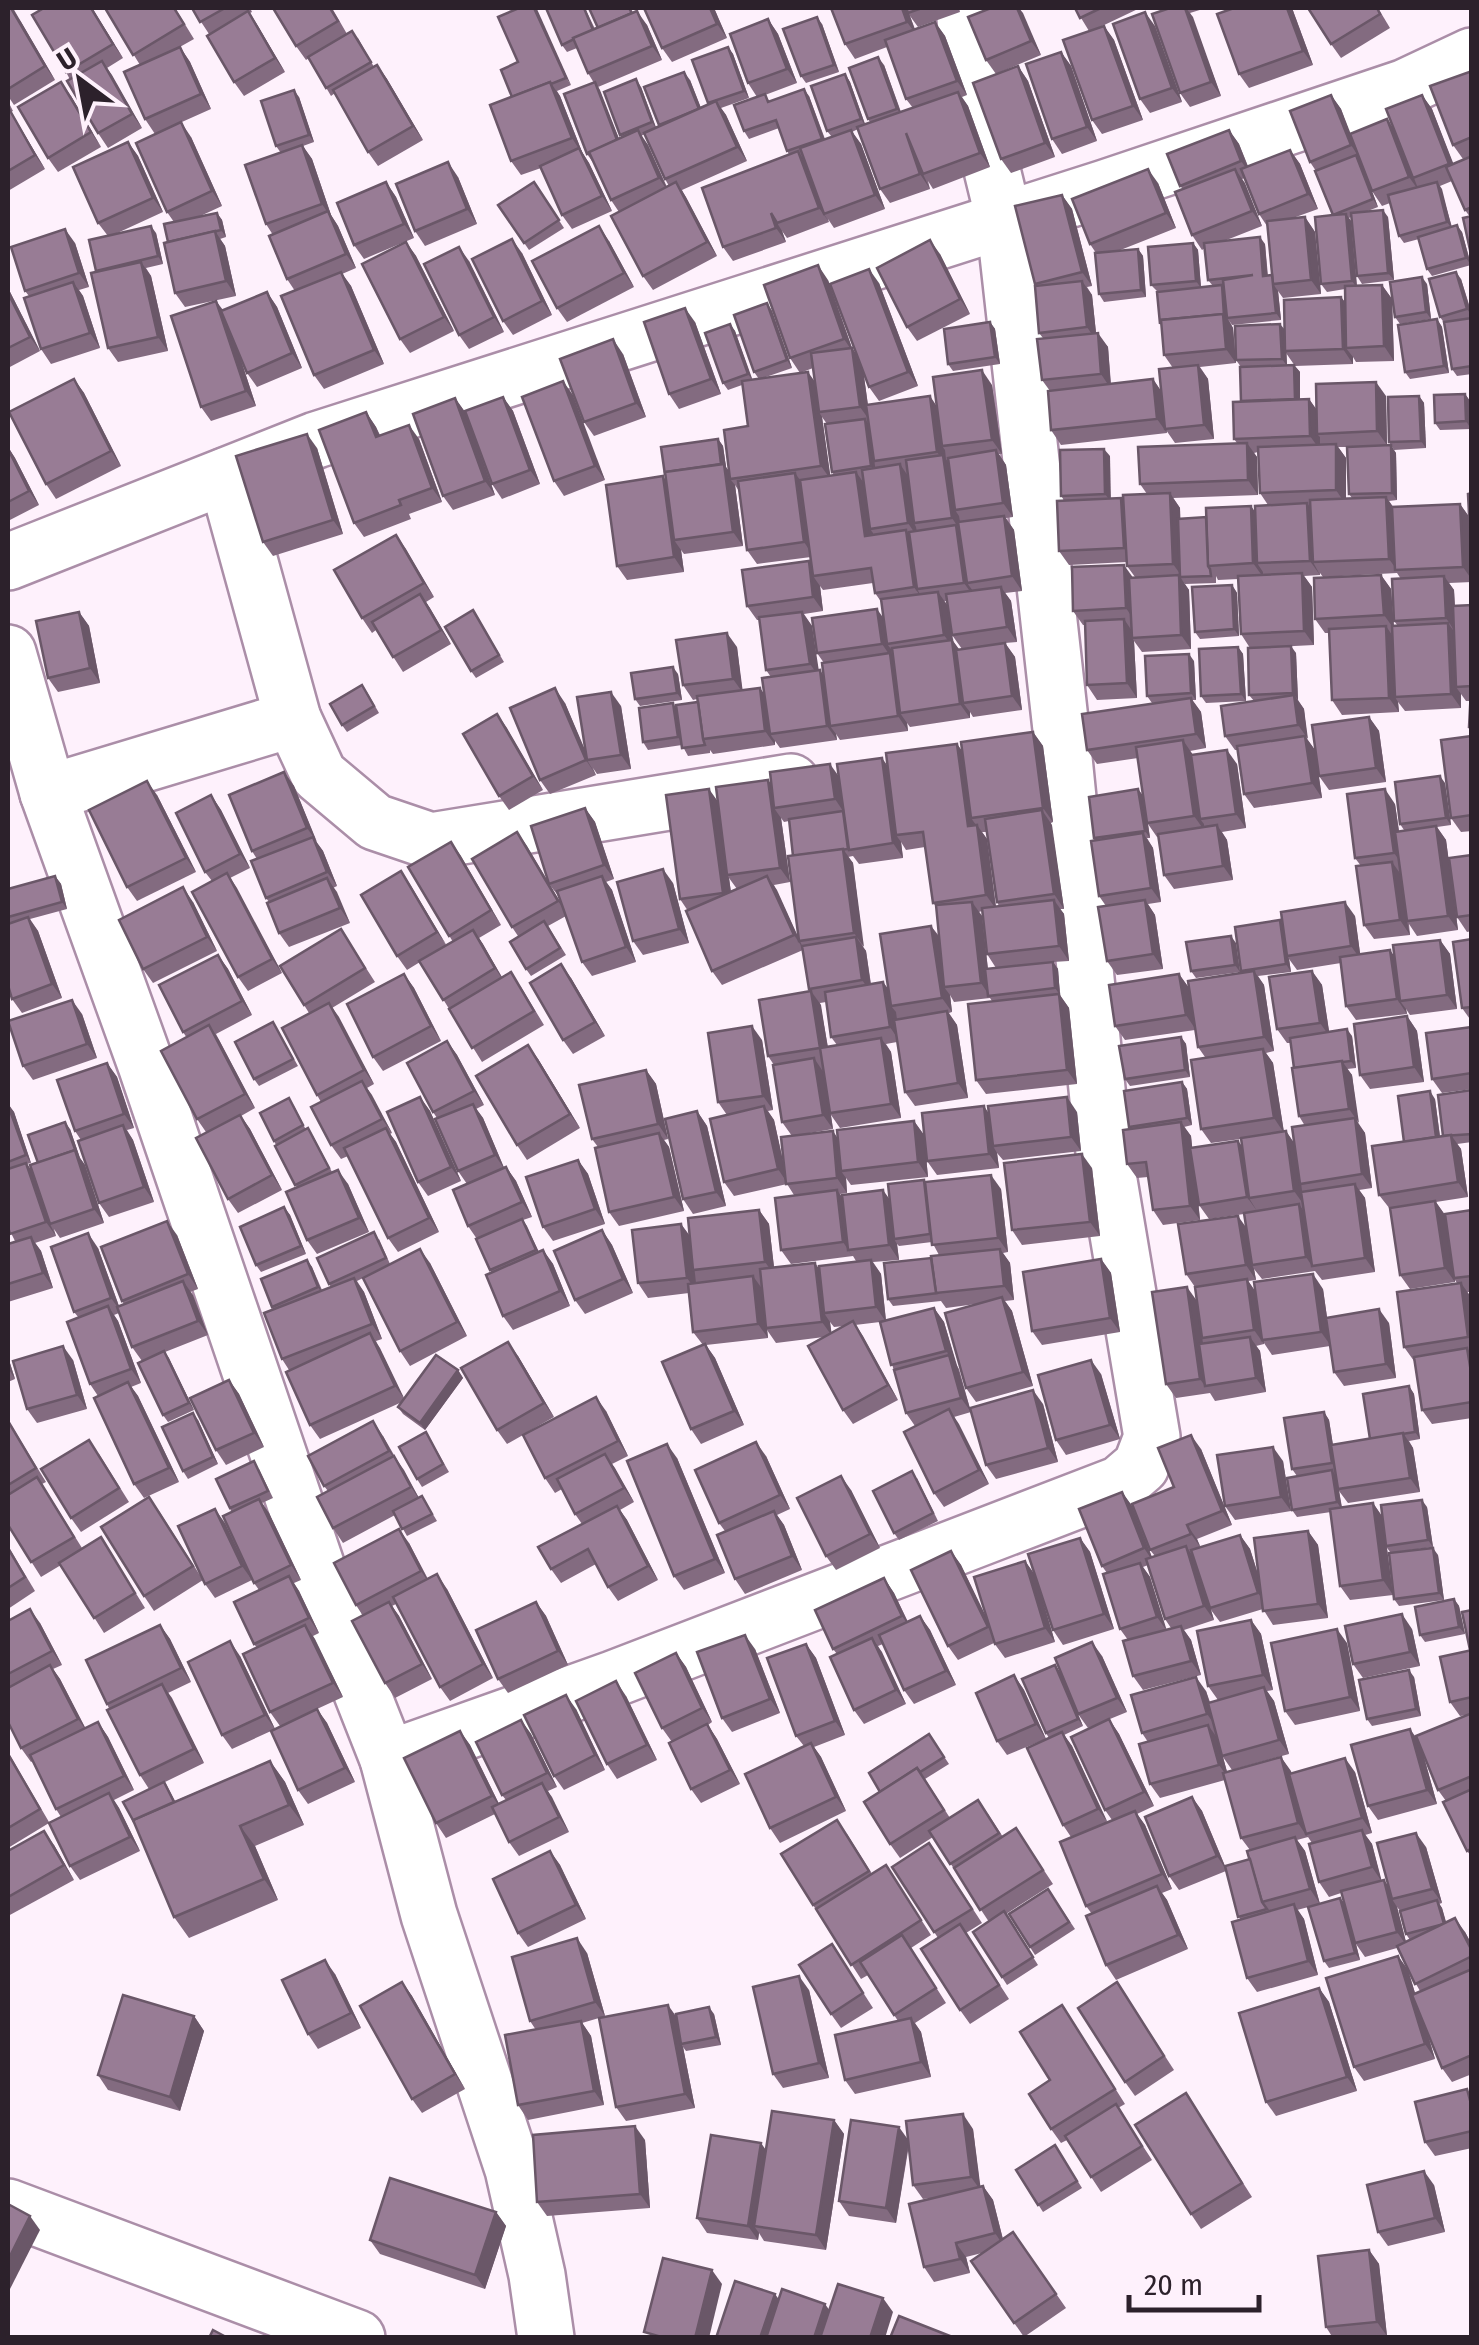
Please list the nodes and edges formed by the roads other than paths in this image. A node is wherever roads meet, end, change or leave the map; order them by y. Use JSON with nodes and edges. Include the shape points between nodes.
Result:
{"nodes":[{"id":1,"x":964,"y":8,"type":"edge"},
{"id":2,"x":1472,"y":56,"type":"edge"},
{"id":3,"x":1004,"y":219,"type":"junction"},
{"id":4,"x":226,"y":476,"type":"junction"},
{"id":5,"x":8,"y":562,"type":"edge"},
{"id":6,"x":8,"y":653,"type":"edge"},
{"id":7,"x":293,"y":719,"type":"junction"},
{"id":8,"x":1062,"y":738,"type":"junction"},
{"id":9,"x":1005,"y":747,"type":"edge"},
{"id":10,"x":833,"y":775,"type":"edge"},
{"id":11,"x":48,"y":793,"type":"junction"},
{"id":12,"x":388,"y":1759,"type":"junction"},
{"id":13,"x":8,"y":2207,"type":"edge"},
{"id":14,"x":302,"y":2328,"type":"edge"},
{"id":15,"x":357,"y":2338,"type":"edge"},
{"id":16,"x":546,"y":2338,"type":"edge"}],
"edges":[{"from":1,"to":3,"type":"street","via":[[972,88]]},
{"from":2,"to":3,"type":"street","via":[[1406,88]]},
{"from":3,"to":4,"type":"street","via":[[316,440]]},
{"from":3,"to":8,"type":"street"},
{"from":4,"to":5,"type":"street"},
{"from":4,"to":7,"type":"street"},
{"from":6,"to":11,"type":"street"},
{"from":7,"to":10,"type":"street","via":[[318,775],[375,822],[430,841]]},
{"from":7,"to":11,"type":"street"},
{"from":8,"to":9,"type":"street"},
{"from":8,"to":12,"type":"street","via":[[1102,1139],[1152,1438],[1140,1466],[1120,1484]]},
{"from":11,"to":12,"type":"street"},
{"from":12,"to":16,"type":"street","via":[[429,1916],[514,2169]]},
{"from":13,"to":14,"type":"street"},
{"from":14,"to":15,"type":"street"}]}
